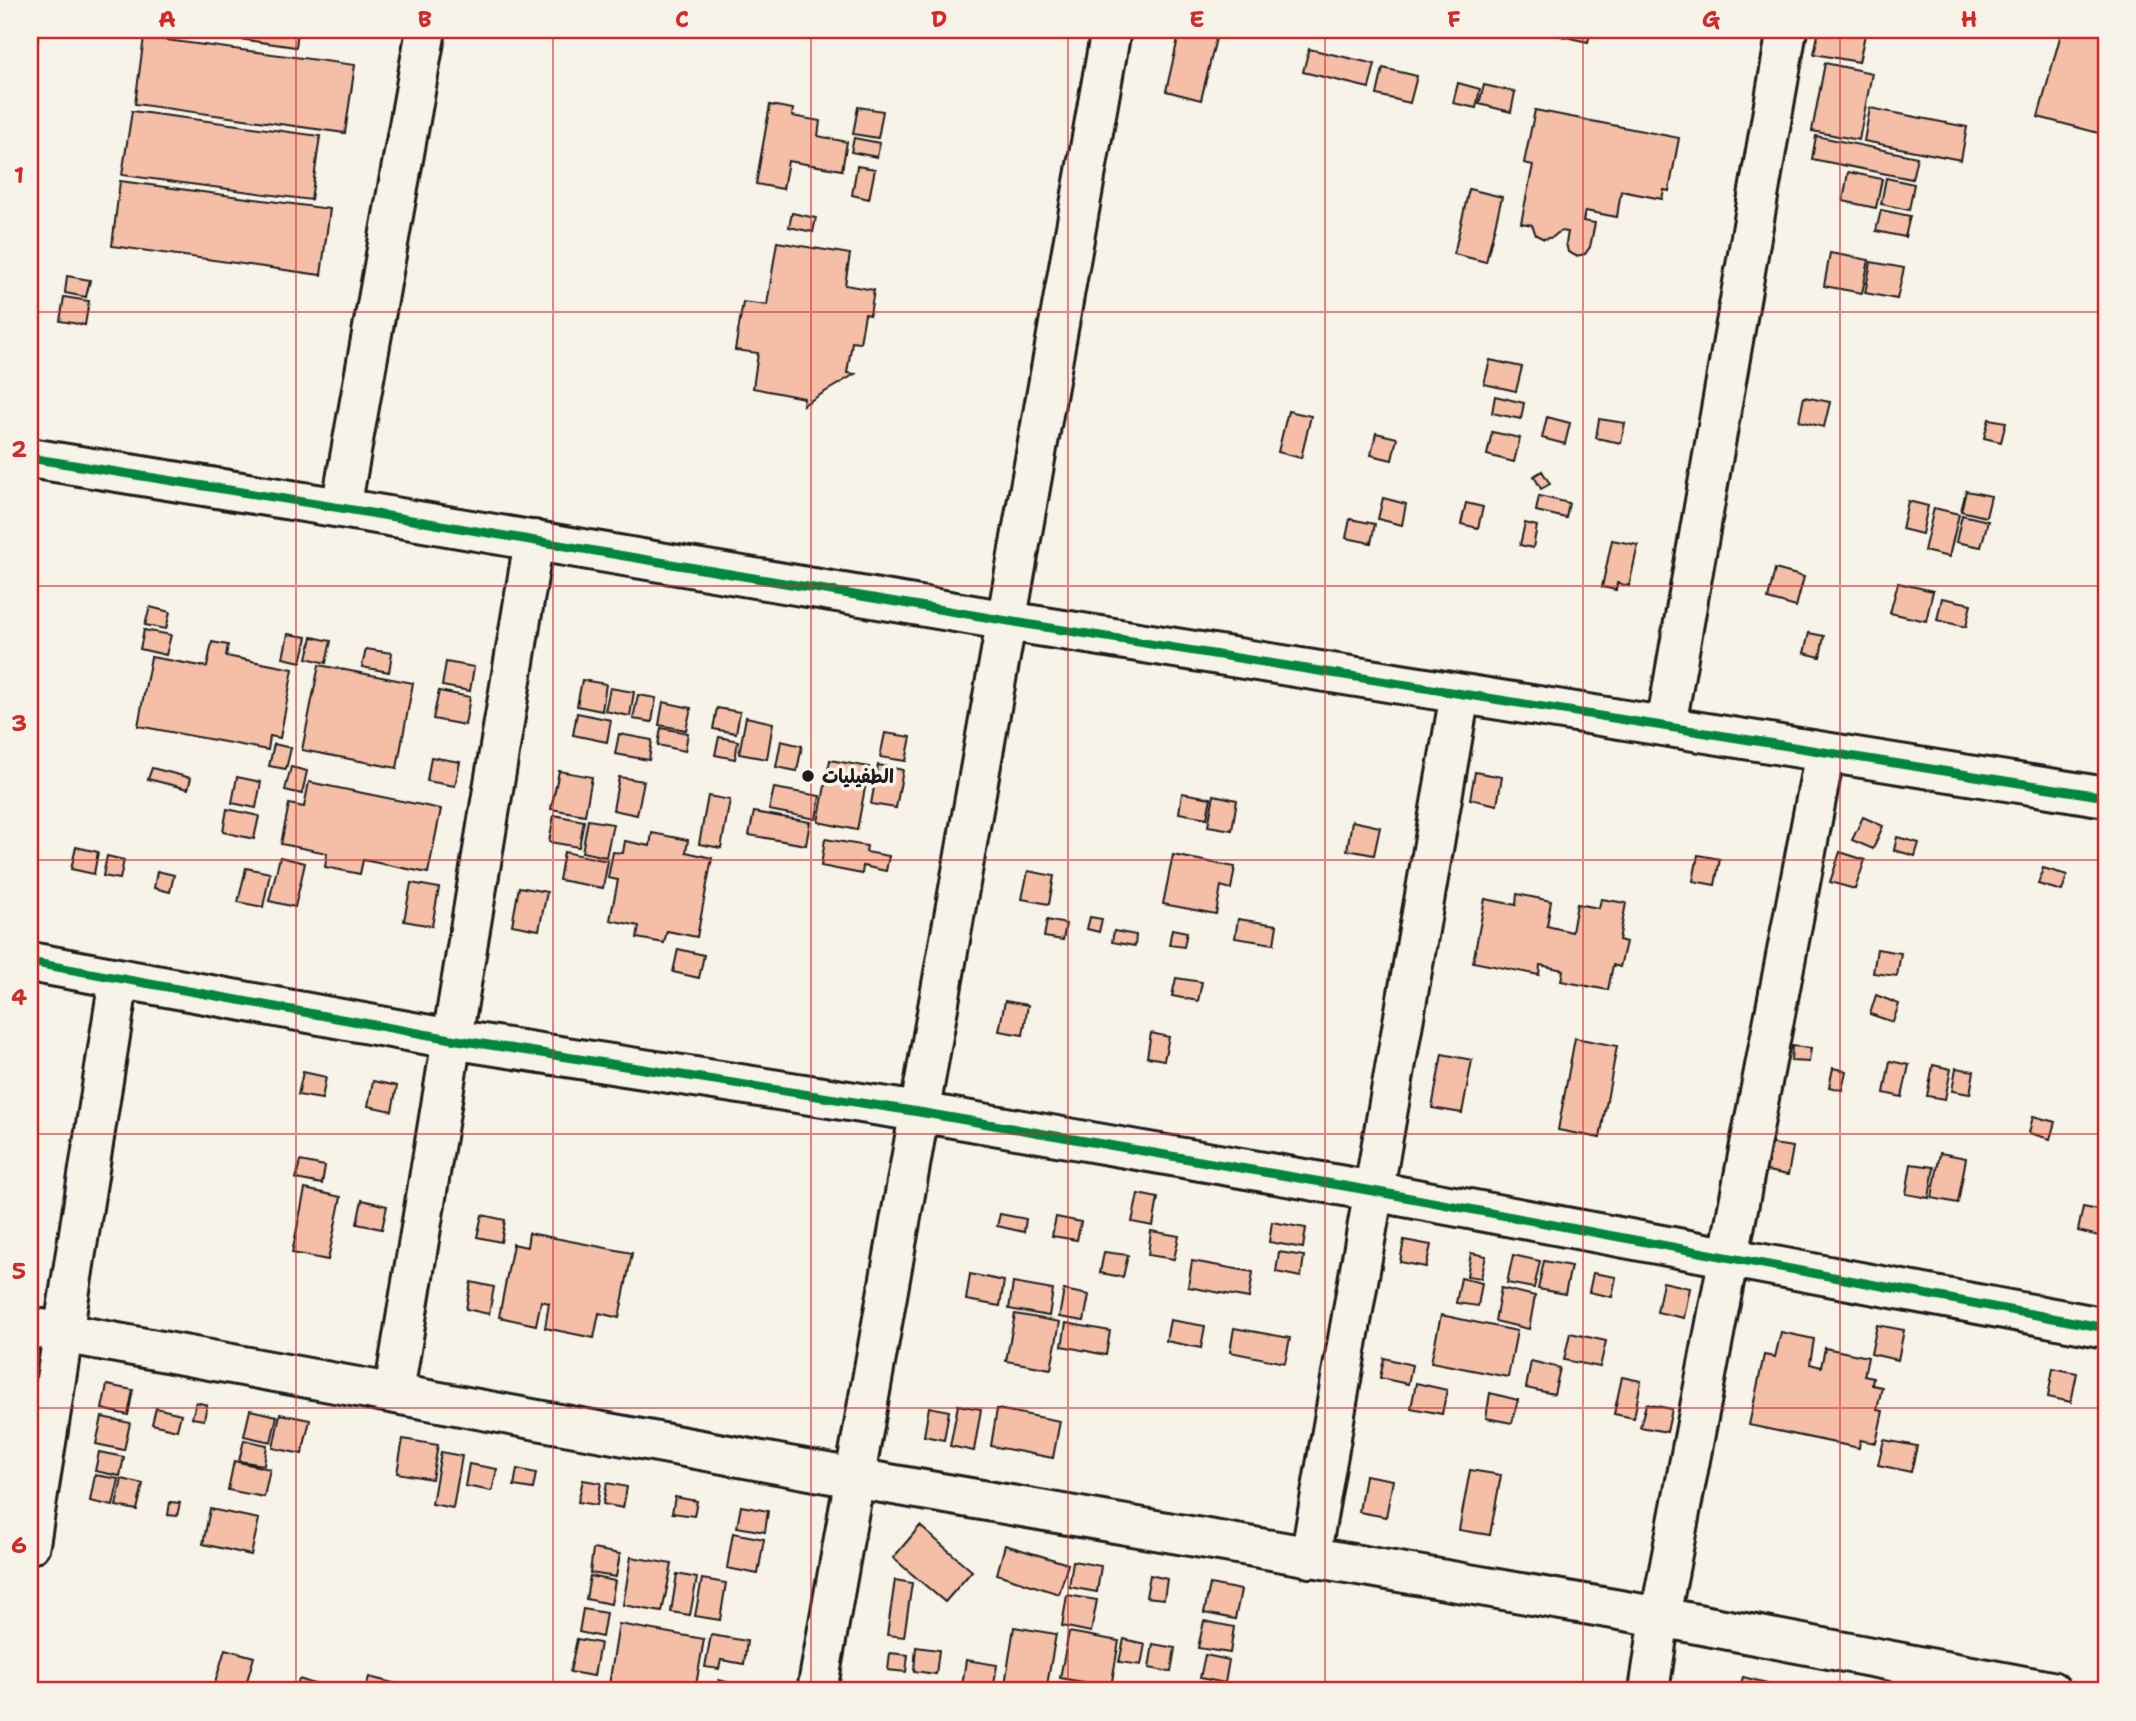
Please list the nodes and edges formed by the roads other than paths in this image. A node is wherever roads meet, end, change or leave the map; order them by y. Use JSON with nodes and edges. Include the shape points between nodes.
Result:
{"nodes":[{"id":1,"x":426,"y":30,"type":"edge"},
{"id":2,"x":1111,"y":30,"type":"edge"},
{"id":3,"x":1787,"y":30,"type":"edge"},
{"id":4,"x":30,"y":458,"type":"edge"},
{"id":5,"x":341,"y":508,"type":"junction"},
{"id":6,"x":534,"y":541,"type":"junction"},
{"id":7,"x":1006,"y":620,"type":"junction"},
{"id":8,"x":1460,"y":694,"type":"junction"},
{"id":9,"x":1666,"y":726,"type":"junction"},
{"id":10,"x":1825,"y":752,"type":"junction"},
{"id":11,"x":2106,"y":797,"type":"edge"},
{"id":12,"x":30,"y":962,"type":"edge"},
{"id":13,"x":119,"y":979,"type":"junction"},
{"id":14,"x":451,"y":1039,"type":"junction"},
{"id":15,"x":919,"y":1112,"type":"junction"},
{"id":16,"x":1373,"y":1191,"type":"junction"},
{"id":17,"x":1730,"y":1258,"type":"junction"},
{"id":18,"x":2106,"y":1328,"type":"edge"},
{"id":19,"x":46,"y":1329,"type":"edge"},
{"id":20,"x":394,"y":1392,"type":"junction"},
{"id":21,"x":854,"y":1478,"type":"junction"},
{"id":22,"x":30,"y":1544,"type":"edge"},
{"id":23,"x":1310,"y":1558,"type":"junction"},
{"id":24,"x":1660,"y":1617,"type":"junction"},
{"id":25,"x":817,"y":1691,"type":"edge"},
{"id":26,"x":1648,"y":1691,"type":"edge"},
{"id":27,"x":2050,"y":1691,"type":"edge"}],
"edges":[{"from":1,"to":5,"type":"street"},
{"from":2,"to":7,"type":"street"},
{"from":3,"to":9,"type":"street"},
{"from":4,"to":5,"type":"street"},
{"from":5,"to":6,"type":"street"},
{"from":6,"to":7,"type":"street"},
{"from":6,"to":14,"type":"street"},
{"from":7,"to":8,"type":"street"},
{"from":7,"to":15,"type":"street"},
{"from":8,"to":9,"type":"street"},
{"from":8,"to":16,"type":"street"},
{"from":9,"to":10,"type":"street"},
{"from":10,"to":11,"type":"street"},
{"from":10,"to":17,"type":"street"},
{"from":12,"to":13,"type":"street"},
{"from":13,"to":14,"type":"street"},
{"from":13,"to":19,"type":"street"},
{"from":14,"to":15,"type":"street"},
{"from":14,"to":20,"type":"street"},
{"from":15,"to":16,"type":"street"},
{"from":15,"to":21,"type":"street"},
{"from":16,"to":17,"type":"street"},
{"from":16,"to":23,"type":"street"},
{"from":17,"to":18,"type":"street"},
{"from":17,"to":24,"type":"street"},
{"from":19,"to":20,"type":"street"},
{"from":19,"to":22,"type":"street"},
{"from":20,"to":21,"type":"street"},
{"from":21,"to":23,"type":"street"},
{"from":21,"to":25,"type":"street"},
{"from":23,"to":24,"type":"street"},
{"from":24,"to":26,"type":"street"},
{"from":24,"to":27,"type":"street"}]}
